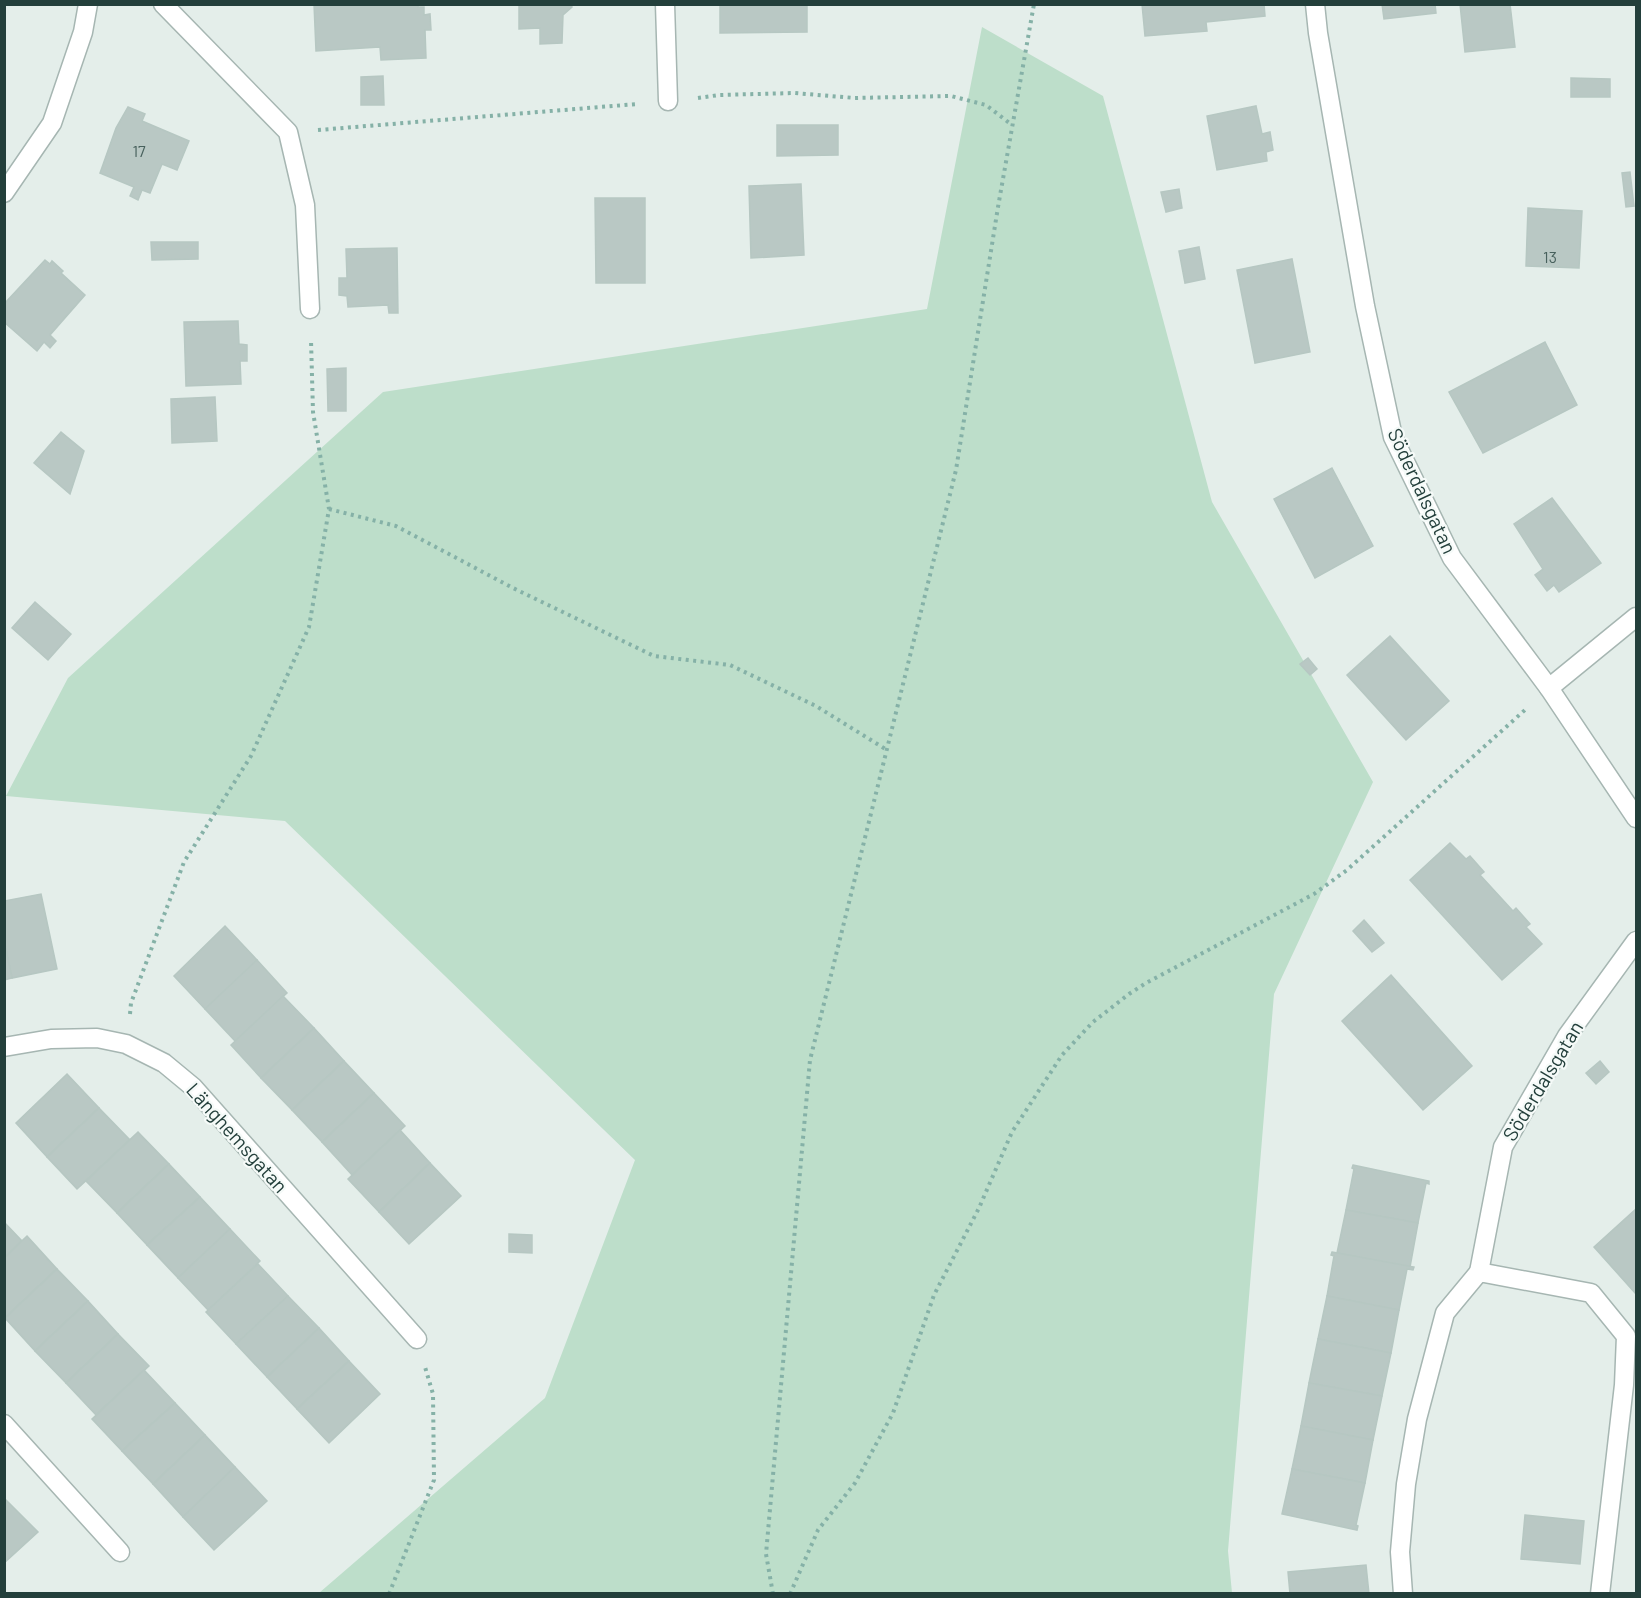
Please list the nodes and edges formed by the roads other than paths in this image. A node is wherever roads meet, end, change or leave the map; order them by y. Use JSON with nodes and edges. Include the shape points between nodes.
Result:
{"nodes":[{"id":1,"x":88,"y":4,"type":"edge"},
{"id":2,"x":163,"y":4,"type":"edge"},
{"id":3,"x":665,"y":4,"type":"edge"},
{"id":4,"x":1315,"y":4,"type":"edge"},
{"id":5,"x":668,"y":101,"type":"road end"},
{"id":6,"x":4,"y":193,"type":"edge"},
{"id":7,"x":310,"y":309,"type":"road end"},
{"id":8,"x":1636,"y":617,"type":"edge"},
{"id":9,"x":1549,"y":688,"type":"junction"},
{"id":10,"x":1636,"y":818,"type":"edge"},
{"id":11,"x":1636,"y":941,"type":"edge"},
{"id":12,"x":4,"y":1047,"type":"edge"},
{"id":13,"x":1479,"y":1272,"type":"junction"},
{"id":14,"x":417,"y":1339,"type":"road end"},
{"id":15,"x":4,"y":1424,"type":"edge"},
{"id":16,"x":120,"y":1551,"type":"dead end"},
{"id":17,"x":1403,"y":1593,"type":"edge"},
{"id":18,"x":1600,"y":1593,"type":"edge"}],
"edges":[{"from":1,"to":6,"type":"street","via":[[83,33],[52,123]]},
{"from":2,"to":7,"type":"street","via":[[288,132],[304,205]]},
{"from":3,"to":5,"type":"street"},
{"from":4,"to":9,"type":"street","name":"Söderdalsgatan","via":[[1365,306],[1393,437],[1452,558]]},
{"from":8,"to":9,"type":"street"},
{"from":9,"to":10,"type":"street","name":"Söderdalsgatan"},
{"from":11,"to":13,"type":"street","name":"Söderdalsgatan","via":[[1567,1036],[1503,1147]]},
{"from":12,"to":14,"type":"street","name":"Länghemsgatan","via":[[51,1038],[97,1038],[126,1044],[164,1063],[193,1087]]},
{"from":13,"to":17,"type":"street","via":[[1445,1313],[1418,1419],[1406,1484],[1400,1552]]},
{"from":13,"to":18,"type":"street","via":[[1591,1293],[1626,1336]]},
{"from":15,"to":16,"type":"street"}]}
